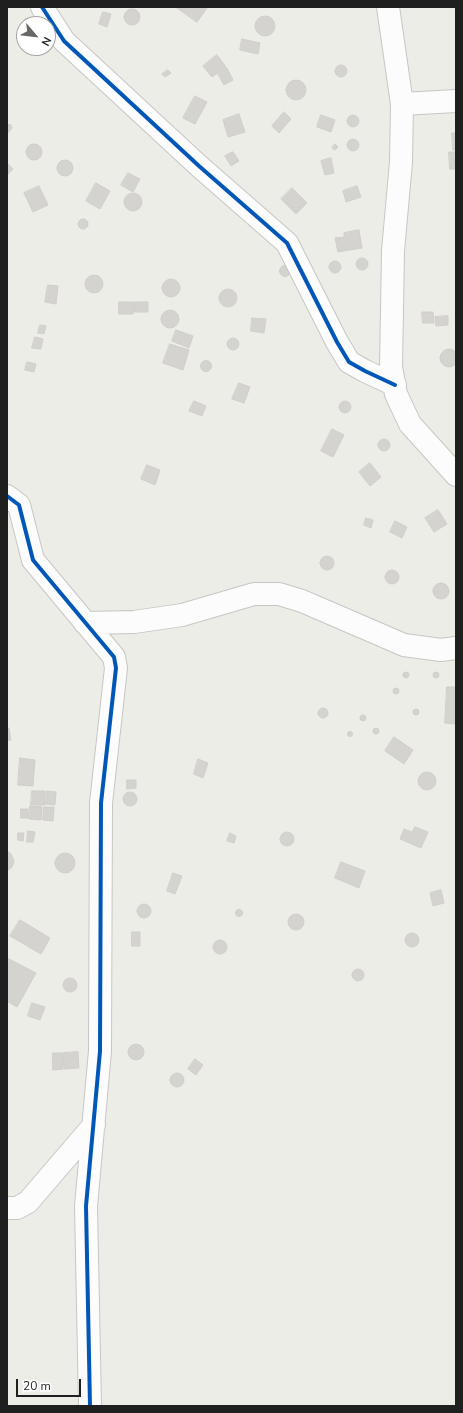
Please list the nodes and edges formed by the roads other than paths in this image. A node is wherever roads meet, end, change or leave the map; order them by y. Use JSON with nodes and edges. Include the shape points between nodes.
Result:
{"nodes":[{"id":1,"x":42,"y":7,"type":"edge"},
{"id":2,"x":388,"y":7,"type":"edge"},
{"id":3,"x":456,"y":102,"type":"edge"},
{"id":4,"x":402,"y":104,"type":"junction"},
{"id":5,"x":395,"y":385,"type":"junction"},
{"id":6,"x":456,"y":475,"type":"edge"},
{"id":7,"x":7,"y":496,"type":"edge"},
{"id":8,"x":85,"y":623,"type":"junction"},
{"id":9,"x":456,"y":648,"type":"edge"},
{"id":10,"x":94,"y":1125,"type":"junction"},
{"id":11,"x":7,"y":1208,"type":"edge"},
{"id":12,"x":90,"y":1406,"type":"edge"}],
"edges":[{"from":1,"to":5,"type":"street","via":[[64,41],[199,166],[287,243],[349,362]]},
{"from":2,"to":4,"type":"street"},
{"from":3,"to":4,"type":"street"},
{"from":4,"to":5,"type":"street","via":[[401,162],[393,252],[391,367]]},
{"from":5,"to":6,"type":"street","via":[[396,394],[410,424]]},
{"from":7,"to":8,"type":"street","via":[[18,505],[33,560]]},
{"from":8,"to":9,"type":"street","via":[[134,622],[182,615],[254,594],[279,594],[302,601],[404,645],[441,650]]},
{"from":8,"to":10,"type":"street","via":[[114,657],[116,668],[101,803],[100,1051]]},
{"from":10,"to":11,"type":"street","via":[[28,1202],[17,1208]]},
{"from":10,"to":12,"type":"street","via":[[86,1206]]}]}
